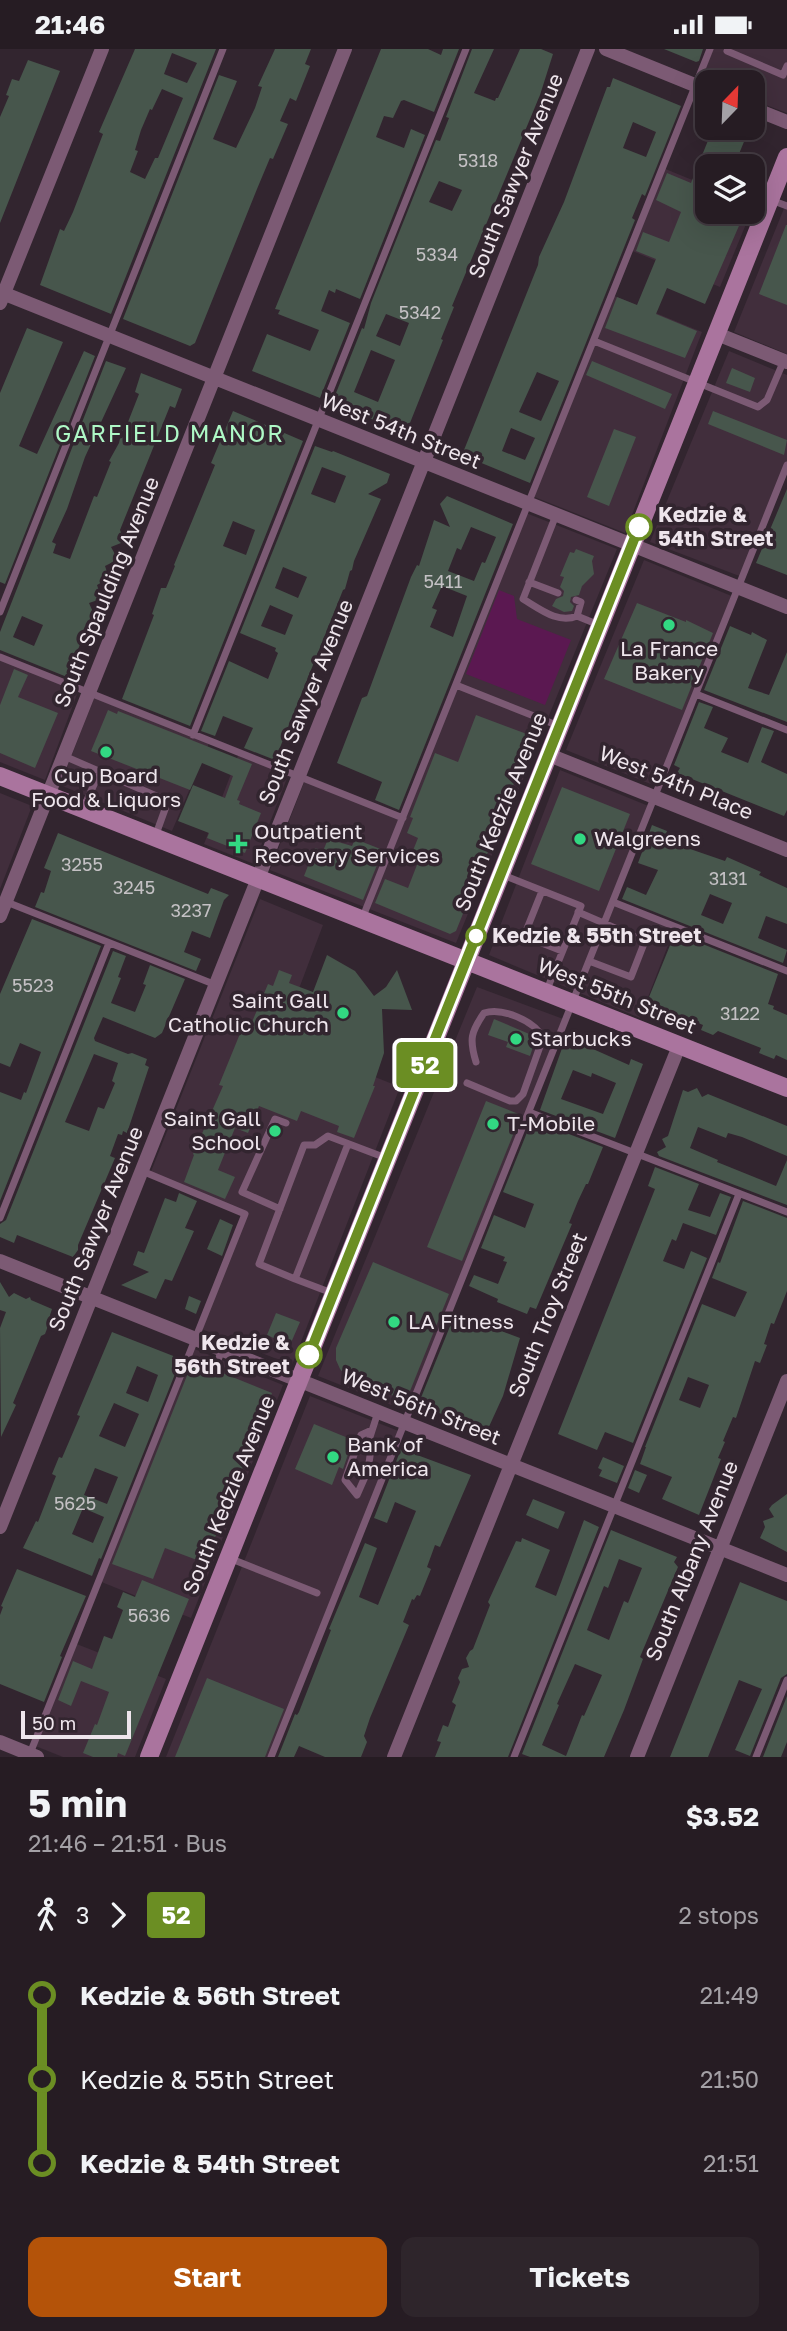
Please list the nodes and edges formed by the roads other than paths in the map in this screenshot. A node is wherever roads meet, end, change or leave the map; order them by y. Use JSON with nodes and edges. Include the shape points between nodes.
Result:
{"nodes":[{"id":1,"x":102,"y":49,"type":"edge"},
{"id":2,"x":223,"y":49,"type":"edge"},
{"id":3,"x":345,"y":49,"type":"edge"},
{"id":4,"x":466,"y":49,"type":"edge"},
{"id":5,"x":589,"y":49,"type":"edge"},
{"id":6,"x":606,"y":49,"type":"edge"},
{"id":7,"x":710,"y":49,"type":"edge"},
{"id":8,"x":728,"y":49,"type":"edge"},
{"id":9,"x":787,"y":66,"type":"edge"},
{"id":10,"x":705,"y":70,"type":"edge"},
{"id":11,"x":695,"y":85,"type":"edge"},
{"id":12,"x":695,"y":101,"type":"edge"},
{"id":13,"x":765,"y":113,"type":"edge"},
{"id":14,"x":787,"y":122,"type":"edge"},
{"id":15,"x":787,"y":157,"type":"edge"},
{"id":16,"x":778,"y":203,"type":"edge"},
{"id":17,"x":1,"y":297,"type":"edge"},
{"id":18,"x":717,"y":334,"type":"junction"},
{"id":19,"x":109,"y":336,"type":"junction"},
{"id":20,"x":594,"y":341,"type":"junction"},
{"id":21,"x":786,"y":361,"type":"edge"},
{"id":22,"x":214,"y":378,"type":"junction"},
{"id":23,"x":697,"y":383,"type":"junction"},
{"id":24,"x":317,"y":420,"type":"junction"},
{"id":25,"x":424,"y":462,"type":"junction"},
{"id":26,"x":787,"y":465,"type":"edge"},
{"id":27,"x":783,"y":486,"type":"edge"},
{"id":28,"x":529,"y":504,"type":"junction"},
{"id":29,"x":556,"y":515,"type":"junction"},
{"id":30,"x":632,"y":546,"type":"junction"},
{"id":31,"x":529,"y":582,"type":"junction"},
{"id":32,"x":738,"y":588,"type":"junction"},
{"id":33,"x":558,"y":593,"type":"dead end"},
{"id":34,"x":576,"y":600,"type":"dead end"},
{"id":35,"x":787,"y":607,"type":"edge"},
{"id":36,"x":0,"y":612,"type":"edge"},
{"id":37,"x":573,"y":617,"type":"junction"},
{"id":38,"x":600,"y":625,"type":"junction"},
{"id":39,"x":0,"y":657,"type":"edge"},
{"id":40,"x":456,"y":685,"type":"junction"},
{"id":41,"x":89,"y":693,"type":"junction"},
{"id":42,"x":696,"y":694,"type":"junction"},
{"id":43,"x":560,"y":726,"type":"junction"},
{"id":44,"x":787,"y":730,"type":"edge"},
{"id":45,"x":192,"y":734,"type":"junction"},
{"id":46,"x":549,"y":755,"type":"junction"},
{"id":47,"x":64,"y":756,"type":"junction"},
{"id":48,"x":100,"y":771,"type":"junction"},
{"id":49,"x":0,"y":776,"type":"edge"},
{"id":50,"x":299,"y":777,"type":"junction"},
{"id":51,"x":48,"y":795,"type":"junction"},
{"id":52,"x":655,"y":797,"type":"junction"},
{"id":53,"x":83,"y":809,"type":"junction"},
{"id":54,"x":403,"y":818,"type":"junction"},
{"id":55,"x":155,"y":838,"type":"junction"},
{"id":56,"x":787,"y":850,"type":"edge"},
{"id":57,"x":501,"y":874,"type":"junction"},
{"id":58,"x":258,"y":879,"type":"junction"},
{"id":59,"x":542,"y":891,"type":"junction"},
{"id":60,"x":3,"y":900,"type":"edge"},
{"id":61,"x":613,"y":902,"type":"junction"},
{"id":62,"x":578,"y":912,"type":"junction"},
{"id":63,"x":0,"y":916,"type":"edge"},
{"id":64,"x":362,"y":920,"type":"junction"},
{"id":65,"x":604,"y":923,"type":"junction"},
{"id":66,"x":109,"y":943,"type":"junction"},
{"id":67,"x":562,"y":951,"type":"junction"},
{"id":68,"x":466,"y":961,"type":"junction"},
{"id":69,"x":589,"y":961,"type":"junction"},
{"id":70,"x":787,"y":971,"type":"edge"},
{"id":71,"x":216,"y":985,"type":"junction"},
{"id":72,"x":545,"y":993,"type":"junction"},
{"id":73,"x":572,"y":1003,"type":"junction"},
{"id":74,"x":679,"y":1046,"type":"junction"},
{"id":75,"x":476,"y":1062,"type":"dead end"},
{"id":76,"x":467,"y":1083,"type":"dead end"},
{"id":77,"x":787,"y":1088,"type":"edge"},
{"id":78,"x":529,"y":1112,"type":"junction"},
{"id":79,"x":286,"y":1123,"type":"dead end"},
{"id":80,"x":348,"y":1144,"type":"junction"},
{"id":81,"x":635,"y":1154,"type":"junction"},
{"id":82,"x":387,"y":1158,"type":"junction"},
{"id":83,"x":142,"y":1171,"type":"junction"},
{"id":84,"x":739,"y":1194,"type":"junction"},
{"id":85,"x":280,"y":1209,"type":"junction"},
{"id":86,"x":787,"y":1212,"type":"edge"},
{"id":87,"x":0,"y":1217,"type":"edge"},
{"id":88,"x":0,"y":1261,"type":"edge"},
{"id":89,"x":295,"y":1279,"type":"junction"},
{"id":90,"x":334,"y":1294,"type":"junction"},
{"id":91,"x":91,"y":1298,"type":"junction"},
{"id":92,"x":195,"y":1339,"type":"junction"},
{"id":93,"x":222,"y":1350,"type":"junction"},
{"id":94,"x":214,"y":1370,"type":"dead end"},
{"id":95,"x":299,"y":1381,"type":"junction"},
{"id":96,"x":787,"y":1381,"type":"edge"},
{"id":97,"x":378,"y":1412,"type":"junction"},
{"id":98,"x":405,"y":1423,"type":"junction"},
{"id":99,"x":372,"y":1430,"type":"junction"},
{"id":100,"x":511,"y":1465,"type":"junction"},
{"id":101,"x":614,"y":1506,"type":"junction"},
{"id":102,"x":0,"y":1527,"type":"edge"},
{"id":103,"x":720,"y":1548,"type":"junction"},
{"id":104,"x":229,"y":1557,"type":"junction"},
{"id":105,"x":787,"y":1575,"type":"edge"},
{"id":106,"x":317,"y":1593,"type":"dead end"},
{"id":107,"x":787,"y":1680,"type":"edge"},
{"id":108,"x":0,"y":1742,"type":"edge"},
{"id":109,"x":32,"y":1756,"type":"edge"},
{"id":110,"x":149,"y":1757,"type":"edge"},
{"id":111,"x":271,"y":1757,"type":"edge"},
{"id":112,"x":394,"y":1757,"type":"edge"},
{"id":113,"x":514,"y":1757,"type":"edge"},
{"id":114,"x":637,"y":1757,"type":"edge"},
{"id":115,"x":756,"y":1757,"type":"edge"}],
"edges":[{"from":1,"to":17,"type":"street"},
{"from":2,"to":19,"type":"lane"},
{"from":3,"to":22,"type":"street","name":"South Spaulding Avenue"},
{"from":4,"to":24,"type":"lane"},
{"from":5,"to":25,"type":"street","name":"South Sawyer Avenue"},
{"from":6,"to":11,"type":"street"},
{"from":7,"to":10,"type":"lane"},
{"from":8,"to":9,"type":"lane","via":[[782,75]]},
{"from":12,"to":20,"type":"lane"},
{"from":13,"to":14,"type":"street"},
{"from":15,"to":16,"type":"main road","name":"South Kedzie Avenue"},
{"from":16,"to":18,"type":"main road","name":"South Kedzie Avenue"},
{"from":17,"to":19,"type":"street","name":"West 54th Street"},
{"from":18,"to":21,"type":"street"},
{"from":18,"to":23,"type":"main road","name":"South Kedzie Avenue"},
{"from":19,"to":22,"type":"street","name":"West 54th Street"},
{"from":19,"to":36,"type":"lane"},
{"from":20,"to":23,"type":"lane"},
{"from":20,"to":28,"type":"lane"},
{"from":21,"to":23,"type":"lane","via":[[767,400],[758,407]]},
{"from":22,"to":24,"type":"street","name":"West 54th Street"},
{"from":22,"to":41,"type":"street","name":"South Spaulding Avenue"},
{"from":23,"to":30,"type":"main road","name":"South Kedzie Avenue"},
{"from":24,"to":25,"type":"street","name":"West 54th Street"},
{"from":24,"to":45,"type":"lane"},
{"from":25,"to":28,"type":"street","name":"West 54th Street"},
{"from":25,"to":50,"type":"street","name":"South Sawyer Avenue"},
{"from":26,"to":27,"type":"lane"},
{"from":27,"to":32,"type":"lane"},
{"from":28,"to":29,"type":"street","name":"West 54th Street"},
{"from":28,"to":40,"type":"lane"},
{"from":29,"to":30,"type":"street","name":"West 54th Street"},
{"from":29,"to":31,"type":"lane"},
{"from":30,"to":32,"type":"street","name":"West 54th Street"},
{"from":30,"to":38,"type":"main road","name":"South Kedzie Avenue"},
{"from":31,"to":33,"type":"lane"},
{"from":31,"to":37,"type":"lane","via":[[523,599],[557,618]]},
{"from":32,"to":35,"type":"street","name":"West 54th Street"},
{"from":32,"to":42,"type":"lane"},
{"from":34,"to":37,"type":"lane","via":[[581,602]]},
{"from":37,"to":38,"type":"lane"},
{"from":38,"to":43,"type":"main road","name":"South Kedzie Avenue"},
{"from":39,"to":41,"type":"lane"},
{"from":40,"to":43,"type":"lane"},
{"from":40,"to":54,"type":"lane"},
{"from":41,"to":45,"type":"lane"},
{"from":41,"to":47,"type":"street","name":"South Spaulding Avenue"},
{"from":42,"to":44,"type":"lane"},
{"from":42,"to":52,"type":"lane"},
{"from":43,"to":46,"type":"main road","name":"South Kedzie Avenue"},
{"from":45,"to":50,"type":"lane"},
{"from":46,"to":52,"type":"street","name":"West 54th Place"},
{"from":46,"to":57,"type":"main road","name":"South Kedzie Avenue"},
{"from":47,"to":48,"type":"lane"},
{"from":47,"to":51,"type":"street","name":"South Spaulding Avenue"},
{"from":48,"to":53,"type":"lane"},
{"from":48,"to":55,"type":"lane","via":[[169,801]]},
{"from":49,"to":51,"type":"main road","name":"West 55th Street"},
{"from":50,"to":54,"type":"lane"},
{"from":50,"to":58,"type":"street","name":"South Sawyer Avenue"},
{"from":51,"to":53,"type":"main road","name":"West 55th Street"},
{"from":51,"to":60,"type":"street","name":"South Spaulding Avenue"},
{"from":52,"to":56,"type":"street","name":"West 54th Place"},
{"from":52,"to":61,"type":"lane"},
{"from":53,"to":55,"type":"main road","name":"West 55th Street"},
{"from":54,"to":64,"type":"lane"},
{"from":55,"to":58,"type":"main road","name":"West 55th Street"},
{"from":57,"to":59,"type":"lane"},
{"from":57,"to":68,"type":"main road","name":"South Kedzie Avenue"},
{"from":58,"to":64,"type":"main road","name":"West 55th Street"},
{"from":58,"to":71,"type":"street","name":"South Sawyer Avenue"},
{"from":59,"to":62,"type":"lane","via":[[580,906]]},
{"from":59,"to":67,"type":"lane","via":[[524,936]]},
{"from":60,"to":63,"type":"street","name":"South Spaulding Avenue"},
{"from":60,"to":66,"type":"lane"},
{"from":61,"to":65,"type":"lane"},
{"from":61,"to":70,"type":"lane"},
{"from":62,"to":65,"type":"lane"},
{"from":62,"to":67,"type":"lane"},
{"from":64,"to":68,"type":"main road","name":"West 55th Street"},
{"from":65,"to":69,"type":"lane"},
{"from":65,"to":69,"type":"lane","via":[[645,940],[631,977]]},
{"from":66,"to":71,"type":"lane"},
{"from":66,"to":87,"type":"lane"},
{"from":67,"to":72,"type":"lane"},
{"from":68,"to":72,"type":"main road","name":"West 55th Street"},
{"from":68,"to":82,"type":"main road","name":"South Kedzie Avenue"},
{"from":69,"to":73,"type":"lane"},
{"from":71,"to":83,"type":"street","name":"South Sawyer Avenue"},
{"from":72,"to":73,"type":"main road","name":"West 55th Street"},
{"from":73,"to":74,"type":"main road","name":"West 55th Street"},
{"from":73,"to":78,"type":"lane"},
{"from":74,"to":77,"type":"main road","name":"West 55th Street"},
{"from":74,"to":81,"type":"street","name":"South Troy Street"},
{"from":75,"to":76,"type":"lane","via":[[470,1045],[484,1013],[496,1010],[522,1020],[543,1038],[523,1094],[516,1101]]},
{"from":78,"to":81,"type":"lane"},
{"from":78,"to":98,"type":"lane"},
{"from":79,"to":85,"type":"lane","via":[[275,1119],[242,1192]]},
{"from":80,"to":82,"type":"lane"},
{"from":80,"to":85,"type":"lane","via":[[328,1136],[315,1145],[303,1145]]},
{"from":80,"to":89,"type":"lane"},
{"from":81,"to":84,"type":"lane"},
{"from":81,"to":100,"type":"street","name":"South Troy Street"},
{"from":82,"to":90,"type":"main road","name":"South Kedzie Avenue"},
{"from":83,"to":91,"type":"street","name":"South Sawyer Avenue"},
{"from":83,"to":92,"type":"lane","via":[[245,1215]]},
{"from":84,"to":86,"type":"lane"},
{"from":84,"to":101,"type":"lane"},
{"from":85,"to":89,"type":"lane","via":[[259,1264]]},
{"from":88,"to":91,"type":"street","name":"West 56th Street"},
{"from":89,"to":90,"type":"lane"},
{"from":90,"to":95,"type":"main road","name":"South Kedzie Avenue"},
{"from":91,"to":92,"type":"street","name":"West 56th Street"},
{"from":91,"to":102,"type":"street","name":"South Sawyer Avenue"},
{"from":92,"to":93,"type":"street","name":"West 56th Street"},
{"from":92,"to":109,"type":"lane"},
{"from":93,"to":94,"type":"lane"},
{"from":93,"to":95,"type":"street","name":"West 56th Street"},
{"from":95,"to":97,"type":"street","name":"West 56th Street"},
{"from":95,"to":104,"type":"main road","name":"South Kedzie Avenue"},
{"from":96,"to":103,"type":"street","name":"South Albany Avenue"},
{"from":97,"to":98,"type":"street","name":"West 56th Street"},
{"from":97,"to":99,"type":"lane"},
{"from":98,"to":100,"type":"street","name":"West 56th Street"},
{"from":98,"to":111,"type":"lane"},
{"from":99,"to":99,"type":"lane","via":[[361,1435],[345,1480],[356,1495],[368,1469]]},
{"from":100,"to":101,"type":"street","name":"West 56th Street"},
{"from":100,"to":112,"type":"street","name":"South Troy Street"},
{"from":101,"to":103,"type":"street","name":"West 56th Street"},
{"from":101,"to":113,"type":"lane"},
{"from":103,"to":105,"type":"street","name":"West 56th Street"},
{"from":103,"to":114,"type":"street","name":"South Albany Avenue"},
{"from":104,"to":106,"type":"lane"},
{"from":104,"to":110,"type":"main road","name":"South Kedzie Avenue"},
{"from":107,"to":115,"type":"lane"},
{"from":108,"to":109,"type":"street"}]}
